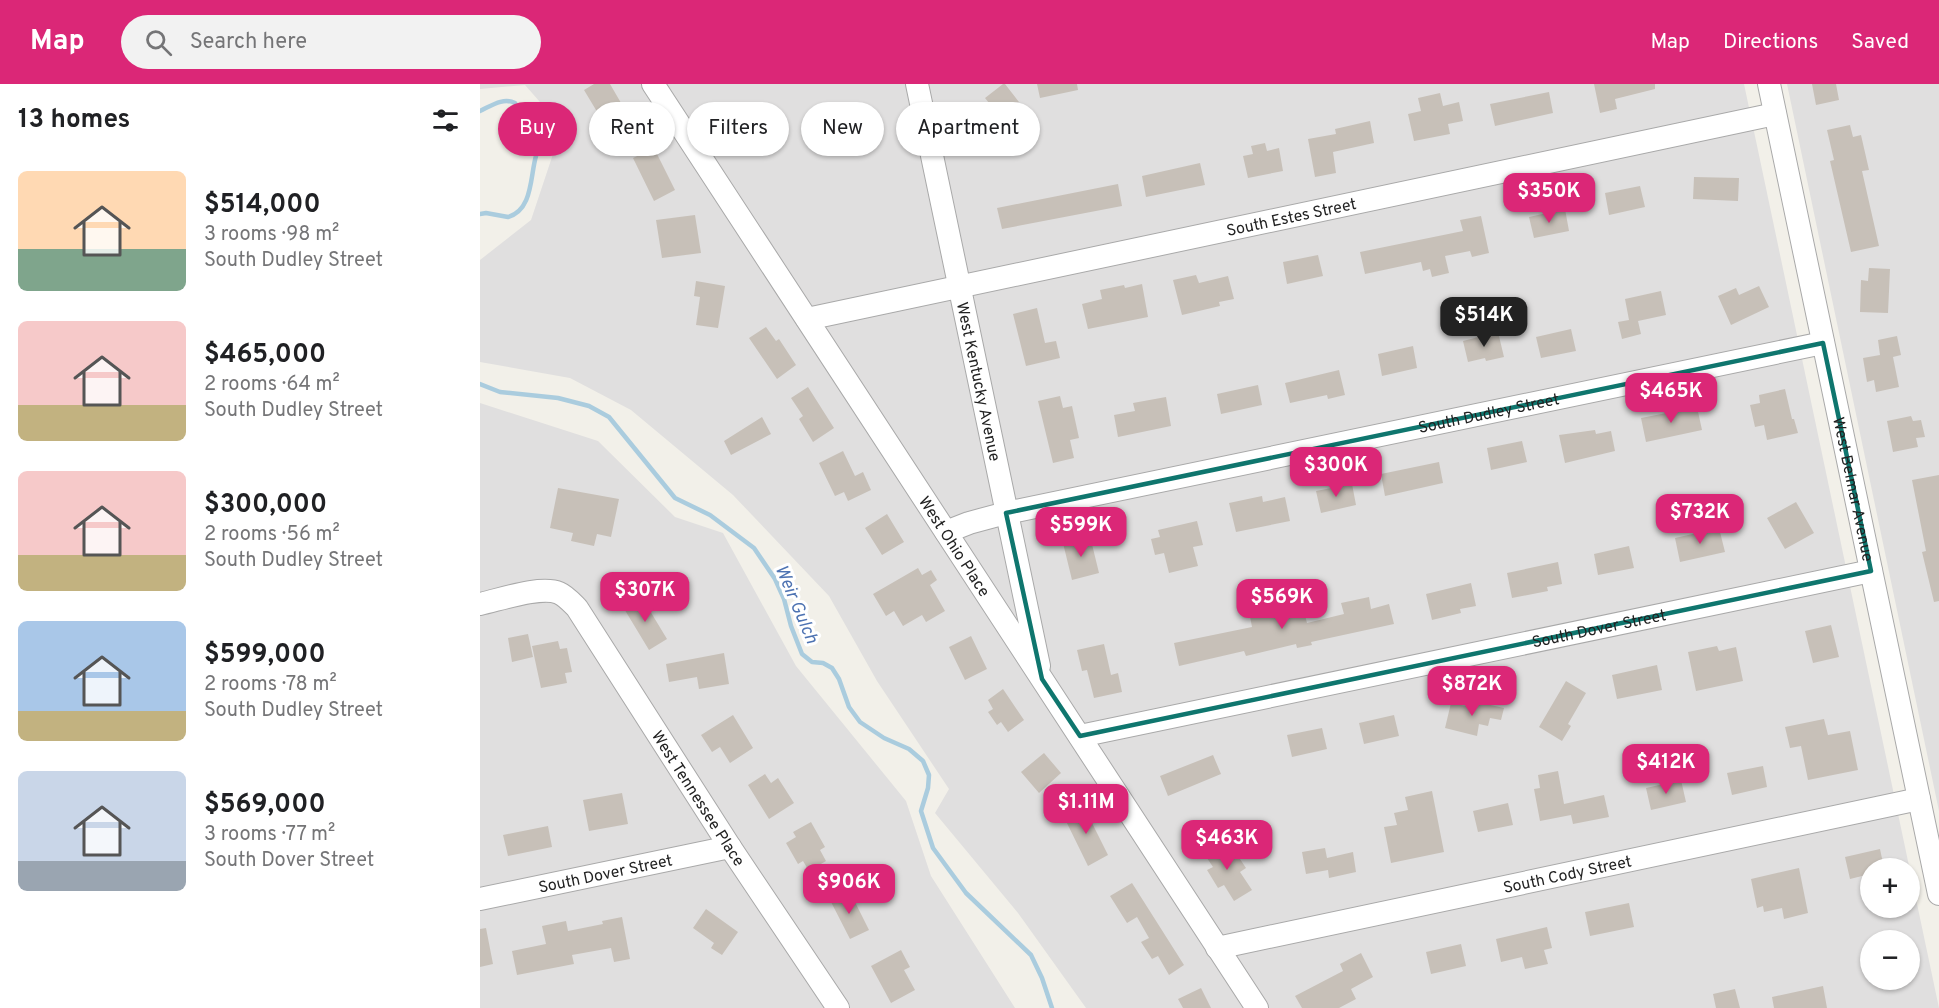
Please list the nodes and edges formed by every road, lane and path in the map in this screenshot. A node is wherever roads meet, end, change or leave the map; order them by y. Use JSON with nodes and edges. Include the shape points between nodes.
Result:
{"nodes":[{"id":1,"x":654,"y":84,"type":"edge"},
{"id":2,"x":917,"y":84,"type":"edge"},
{"id":3,"x":1769,"y":84,"type":"edge"},
{"id":4,"x":1775,"y":114,"type":"junction"},
{"id":5,"x":960,"y":286,"type":"junction"},
{"id":6,"x":807,"y":319,"type":"junction"},
{"id":7,"x":1823,"y":343,"type":"junction"},
{"id":8,"x":1006,"y":513,"type":"junction"},
{"id":9,"x":946,"y":532,"type":"junction"},
{"id":10,"x":1871,"y":571,"type":"junction"},
{"id":11,"x":480,"y":604,"type":"edge"},
{"id":12,"x":1042,"y":679,"type":"junction"},
{"id":13,"x":1080,"y":736,"type":"junction"},
{"id":14,"x":1919,"y":799,"type":"junction"},
{"id":15,"x":730,"y":847,"type":"junction"},
{"id":16,"x":1939,"y":894,"type":"edge"},
{"id":17,"x":480,"y":899,"type":"edge"},
{"id":18,"x":1217,"y":948,"type":"junction"},
{"id":19,"x":838,"y":1008,"type":"edge"},
{"id":20,"x":1257,"y":1008,"type":"edge"}],
"edges":[{"from":1,"to":6,"type":"street","name":"West Ohio Place"},
{"from":2,"to":5,"type":"street","name":"West Kentucky Avenue"},
{"from":3,"to":4,"type":"street","name":"West Belmar Avenue"},
{"from":4,"to":5,"type":"street","name":"South Estes Street"},
{"from":4,"to":7,"type":"street","name":"West Belmar Avenue"},
{"from":5,"to":6,"type":"street","name":"South Estes Street"},
{"from":5,"to":8,"type":"street","name":"West Kentucky Avenue"},
{"from":6,"to":9,"type":"street","name":"West Ohio Place"},
{"from":7,"to":8,"type":"street","name":"South Dudley Street"},
{"from":7,"to":10,"type":"street","name":"West Belmar Avenue"},
{"from":8,"to":9,"type":"street","name":"South Dudley Street"},
{"from":8,"to":12,"type":"street","name":"West Kentucky Avenue"},
{"from":9,"to":12,"type":"street","name":"West Ohio Place"},
{"from":10,"to":13,"type":"street","name":"South Dover Street"},
{"from":10,"to":14,"type":"street","name":"West Belmar Avenue"},
{"from":11,"to":15,"type":"street","name":"West Tennessee Place","via":[[531,593],[558,592],[569,600]]},
{"from":12,"to":13,"type":"street","name":"West Ohio Place"},
{"from":13,"to":18,"type":"street","name":"West Ohio Place"},
{"from":14,"to":16,"type":"street","name":"West Belmar Avenue"},
{"from":14,"to":18,"type":"street","name":"South Cody Street"},
{"from":15,"to":17,"type":"street","name":"South Dover Street"},
{"from":15,"to":19,"type":"street","name":"West Tennessee Place"},
{"from":18,"to":20,"type":"street","name":"West Ohio Place"}]}
